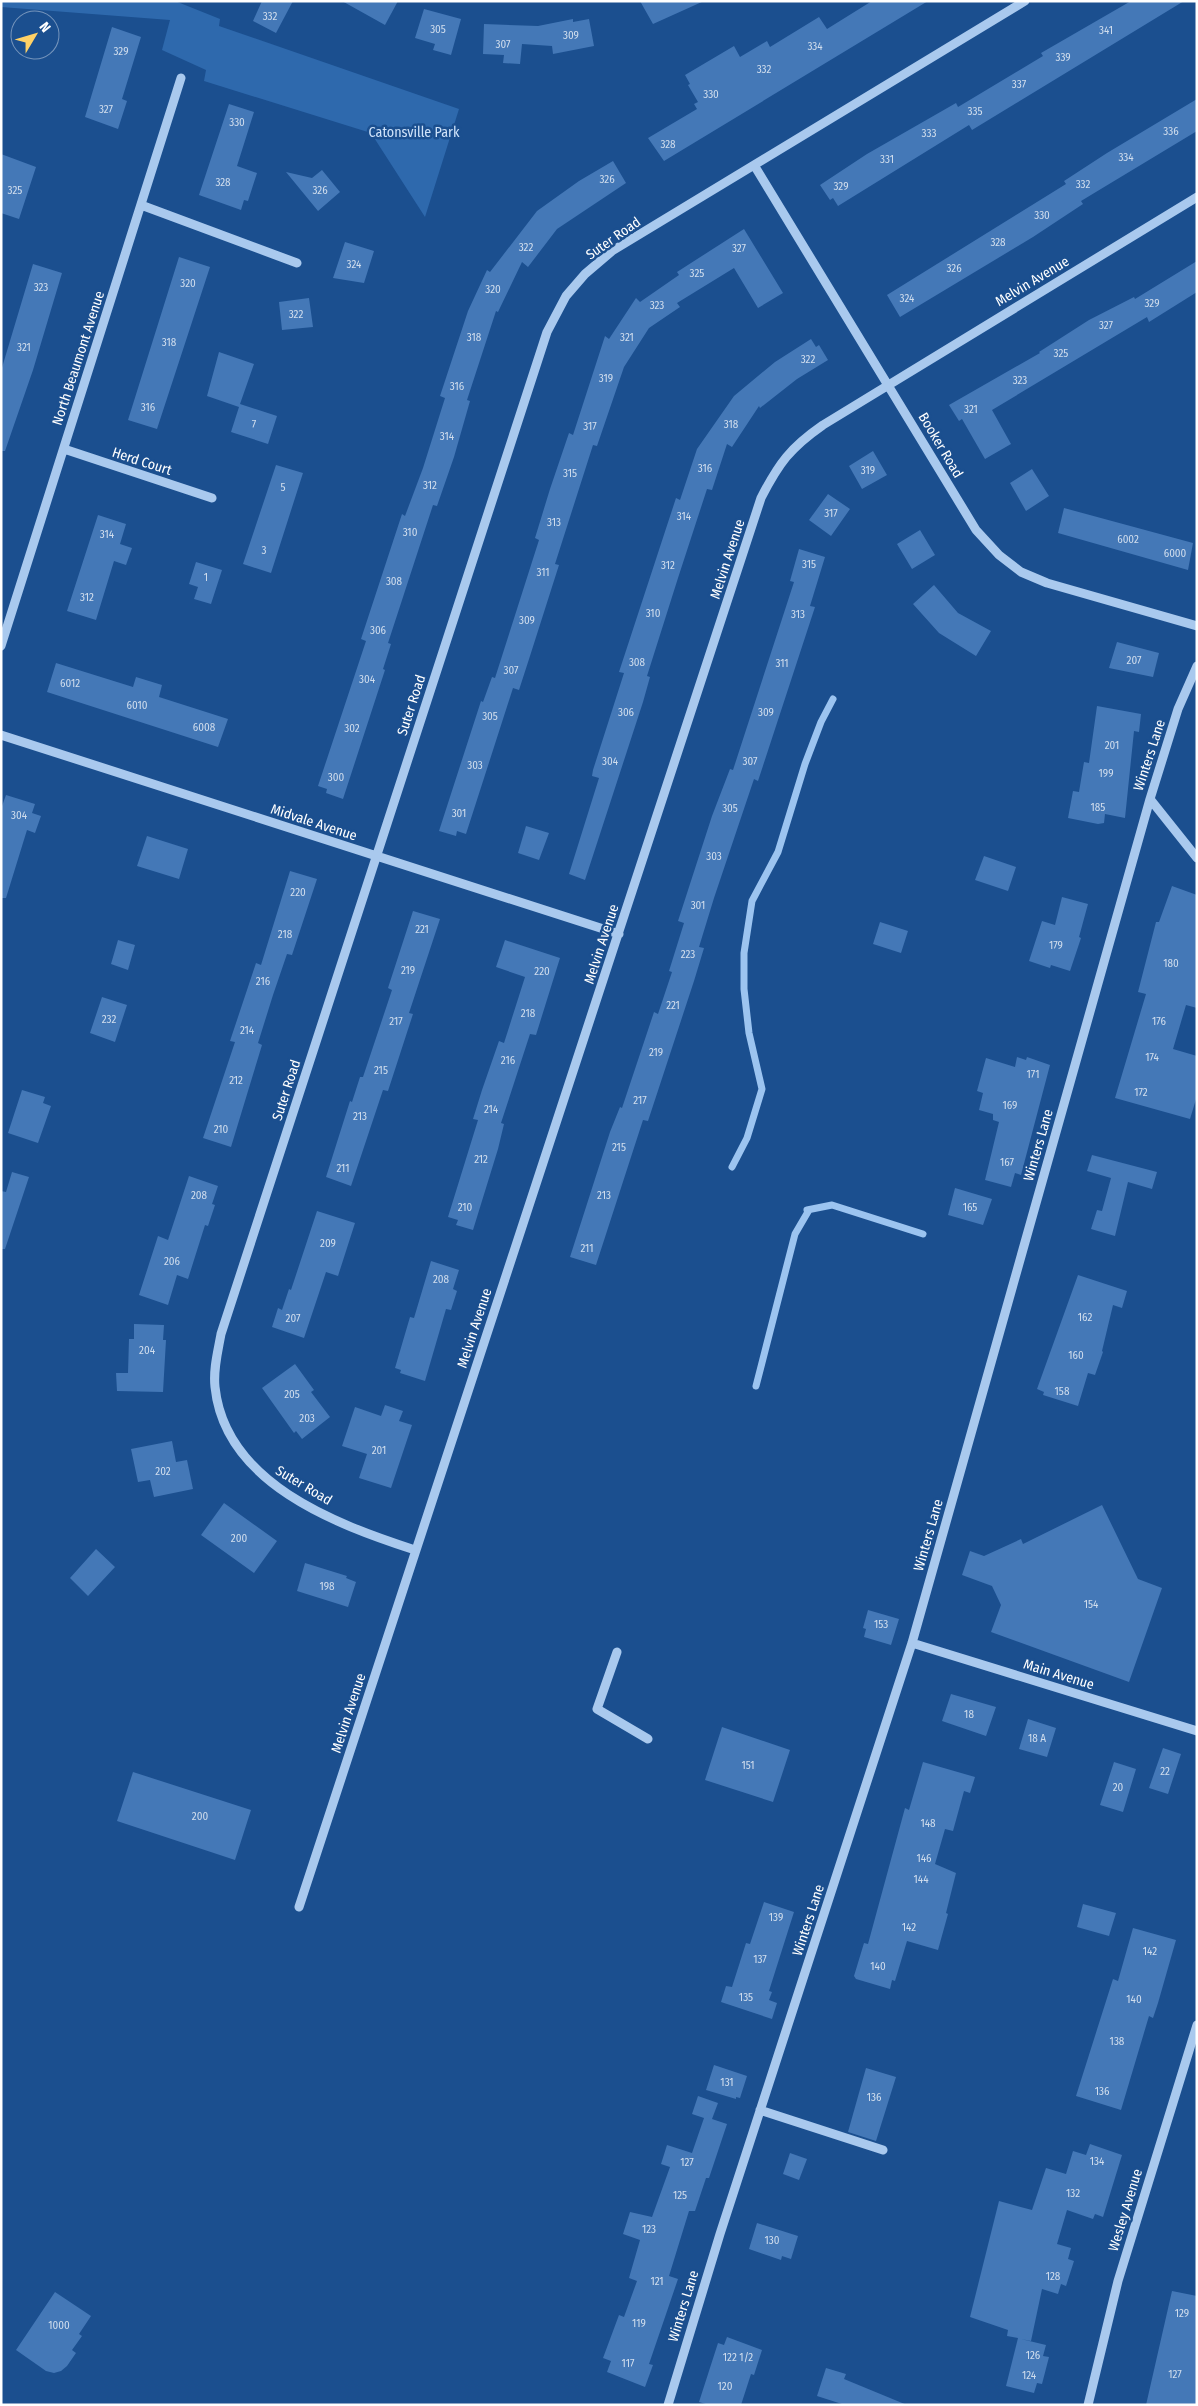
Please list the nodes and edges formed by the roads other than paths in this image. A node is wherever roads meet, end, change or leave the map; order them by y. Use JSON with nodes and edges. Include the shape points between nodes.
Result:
{"nodes":[{"id":1,"x":1025,"y":1,"type":"edge"},
{"id":2,"x":181,"y":78,"type":"dead end"},
{"id":3,"x":754,"y":165,"type":"junction"},
{"id":4,"x":1197,"y":197,"type":"edge"},
{"id":5,"x":141,"y":205,"type":"junction"},
{"id":6,"x":297,"y":263,"type":"dead end"},
{"id":7,"x":889,"y":384,"type":"junction"},
{"id":8,"x":64,"y":449,"type":"junction"},
{"id":9,"x":212,"y":498,"type":"dead end"},
{"id":10,"x":1197,"y":626,"type":"edge"},
{"id":11,"x":1,"y":646,"type":"edge"},
{"id":12,"x":1197,"y":666,"type":"edge"},
{"id":13,"x":1,"y":735,"type":"edge"},
{"id":14,"x":1150,"y":799,"type":"junction"},
{"id":15,"x":377,"y":856,"type":"junction"},
{"id":16,"x":1197,"y":858,"type":"edge"},
{"id":17,"x":619,"y":934,"type":"junction"},
{"id":18,"x":415,"y":1550,"type":"junction"},
{"id":19,"x":912,"y":1643,"type":"junction"},
{"id":20,"x":617,"y":1652,"type":"dead end"},
{"id":21,"x":1197,"y":1731,"type":"edge"},
{"id":22,"x":648,"y":1739,"type":"dead end"},
{"id":23,"x":300,"y":1907,"type":"dead end"},
{"id":24,"x":1197,"y":2025,"type":"edge"},
{"id":25,"x":760,"y":2110,"type":"junction"},
{"id":26,"x":883,"y":2150,"type":"dead end"},
{"id":27,"x":668,"y":2405,"type":"edge"},
{"id":28,"x":1088,"y":2405,"type":"edge"}],
"edges":[{"from":1,"to":3,"type":"street","name":"Suter Road"},
{"from":2,"to":5,"type":"street","name":"North Beaumont Avenue"},
{"from":3,"to":7,"type":"street","name":"Booker Road"},
{"from":3,"to":15,"type":"street","name":"Suter Road","via":[[612,251],[566,296],[547,332]]},
{"from":4,"to":7,"type":"street","name":"Melvin Avenue"},
{"from":5,"to":6,"type":"street"},
{"from":5,"to":8,"type":"street","name":"North Beaumont Avenue"},
{"from":7,"to":10,"type":"street","name":"Booker Road","via":[[976,530],[999,555],[1021,572],[1047,583]]},
{"from":7,"to":17,"type":"street","name":"Melvin Avenue","via":[[797,444],[776,469],[761,498]]},
{"from":8,"to":9,"type":"street","name":"Herd Court"},
{"from":8,"to":11,"type":"street","name":"North Beaumont Avenue"},
{"from":12,"to":14,"type":"street","name":"Winters Lane","via":[[1178,709]]},
{"from":13,"to":15,"type":"street","name":"Midvale Avenue"},
{"from":14,"to":16,"type":"street"},
{"from":14,"to":19,"type":"street","name":"Winters Lane"},
{"from":15,"to":17,"type":"street","name":"Midvale Avenue"},
{"from":15,"to":18,"type":"street","name":"Suter Road","via":[[221,1334],[215,1362],[215,1386],[230,1436],[264,1478],[357,1531]]},
{"from":17,"to":18,"type":"street","name":"Melvin Avenue"},
{"from":18,"to":23,"type":"street","name":"Melvin Avenue"},
{"from":19,"to":21,"type":"street","name":"Main Avenue"},
{"from":19,"to":25,"type":"street","name":"Winters Lane"},
{"from":20,"to":22,"type":"street","via":[[598,1709]]},
{"from":24,"to":28,"type":"street","name":"Wesley Avenue","via":[[1118,2281]]},
{"from":25,"to":26,"type":"street"},
{"from":25,"to":27,"type":"street","name":"Winters Lane"}]}
